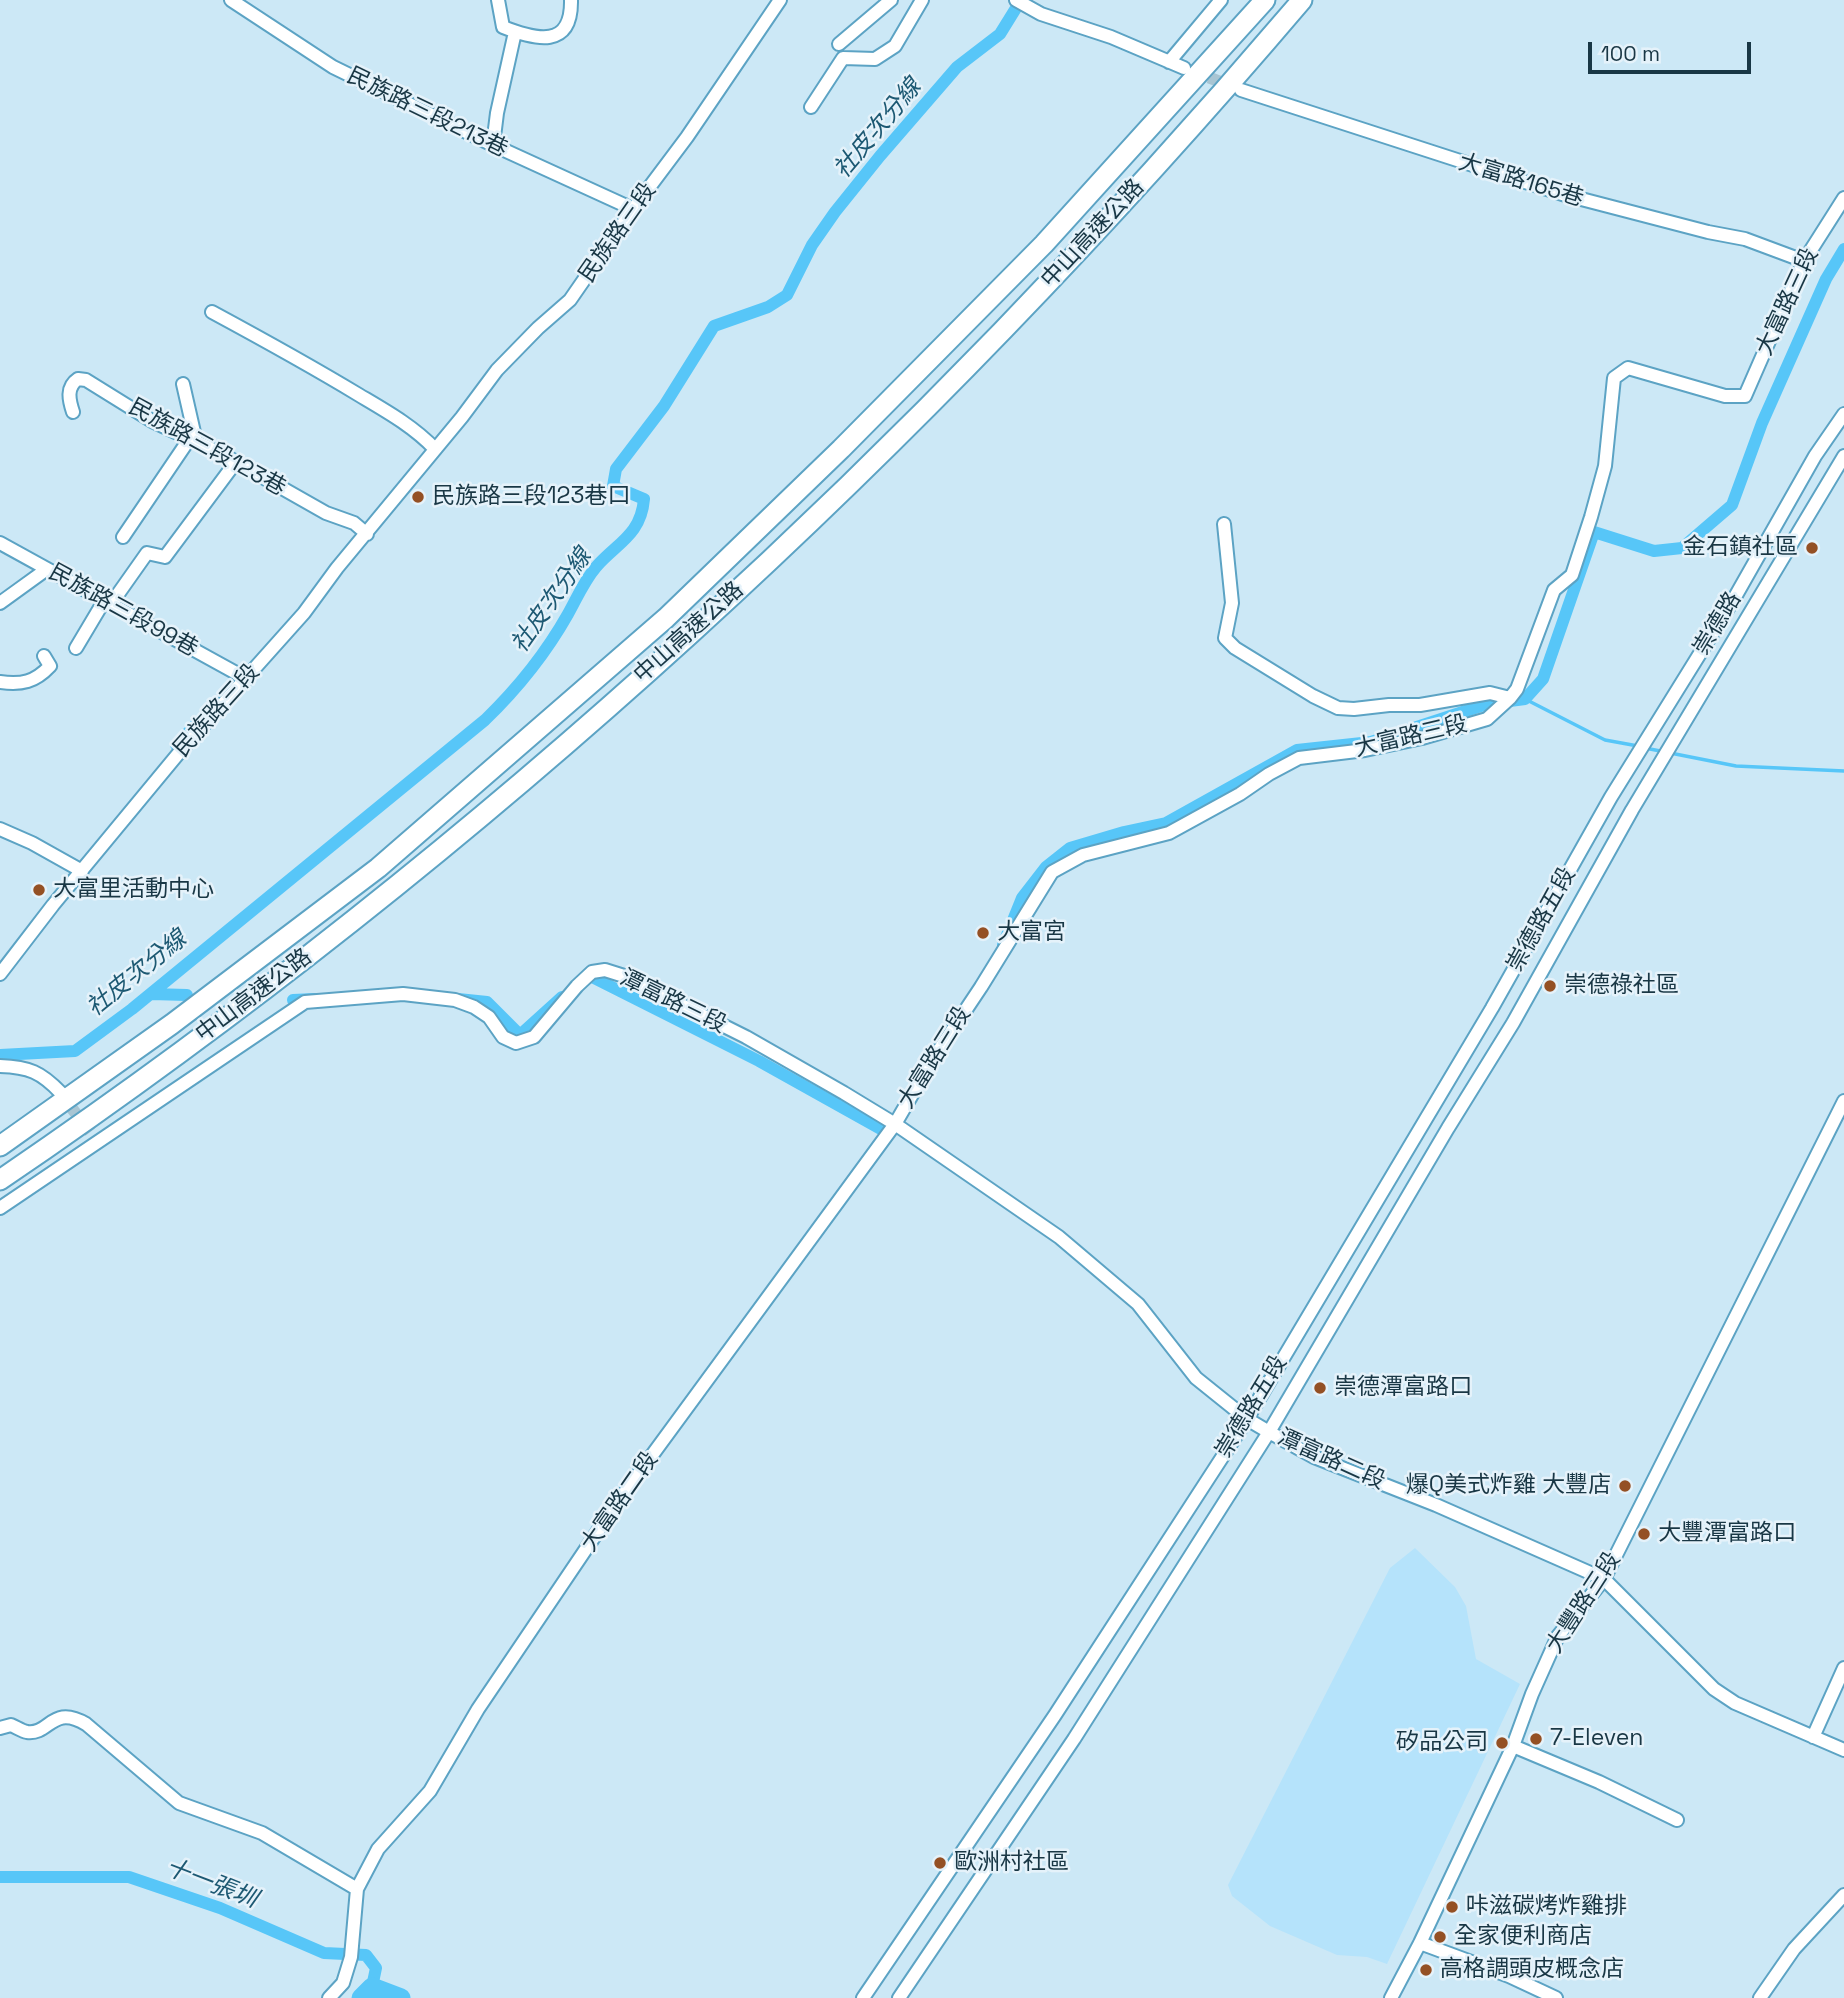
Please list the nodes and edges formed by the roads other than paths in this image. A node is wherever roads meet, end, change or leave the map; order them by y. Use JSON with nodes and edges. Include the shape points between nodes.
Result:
{"nodes":[{"id":1,"x":231,"y":0,"type":"edge"},
{"id":2,"x":498,"y":0,"type":"edge"},
{"id":3,"x":571,"y":0,"type":"edge"},
{"id":4,"x":780,"y":0,"type":"edge"},
{"id":5,"x":892,"y":0,"type":"edge"},
{"id":6,"x":922,"y":0,"type":"edge"},
{"id":7,"x":1016,"y":0,"type":"edge"},
{"id":8,"x":1221,"y":0,"type":"edge"},
{"id":9,"x":1265,"y":0,"type":"edge"},
{"id":10,"x":1302,"y":0,"type":"edge"},
{"id":11,"x":911,"y":18,"type":"junction"},
{"id":12,"x":515,"y":32,"type":"junction"},
{"id":13,"x":839,"y":44,"type":"dead end"},
{"id":14,"x":1169,"y":62,"type":"junction"},
{"id":15,"x":1184,"y":68,"type":"tunnel mouth"},
{"id":16,"x":1241,"y":90,"type":"tunnel mouth"},
{"id":17,"x":811,"y":107,"type":"dead end"},
{"id":18,"x":493,"y":145,"type":"junction"},
{"id":19,"x":1844,"y":198,"type":"edge"},
{"id":20,"x":633,"y":209,"type":"junction"},
{"id":21,"x":1804,"y":261,"type":"junction"},
{"id":22,"x":212,"y":312,"type":"dead end"},
{"id":23,"x":183,"y":384,"type":"dead end"},
{"id":24,"x":73,"y":412,"type":"dead end"},
{"id":25,"x":1844,"y":414,"type":"edge"},
{"id":26,"x":193,"y":440,"type":"junction"},
{"id":27,"x":435,"y":449,"type":"junction"},
{"id":28,"x":1844,"y":456,"type":"edge"},
{"id":29,"x":235,"y":463,"type":"junction"},
{"id":30,"x":1224,"y":524,"type":"dead end"},
{"id":31,"x":367,"y":534,"type":"junction"},
{"id":32,"x":123,"y":537,"type":"dead end"},
{"id":33,"x":0,"y":543,"type":"edge"},
{"id":34,"x":47,"y":569,"type":"junction"},
{"id":35,"x":108,"y":602,"type":"junction"},
{"id":36,"x":0,"y":603,"type":"edge"},
{"id":37,"x":76,"y":648,"type":"dead end"},
{"id":38,"x":44,"y":656,"type":"dead end"},
{"id":39,"x":247,"y":679,"type":"junction"},
{"id":40,"x":0,"y":682,"type":"edge"},
{"id":41,"x":1510,"y":698,"type":"junction"},
{"id":42,"x":1611,"y":797,"type":"joint"},
{"id":43,"x":1632,"y":810,"type":"joint"},
{"id":44,"x":0,"y":829,"type":"edge"},
{"id":45,"x":82,"y":871,"type":"junction"},
{"id":46,"x":0,"y":974,"type":"edge"},
{"id":47,"x":0,"y":1066,"type":"edge"},
{"id":48,"x":61,"y":1093,"type":"tunnel mouth"},
{"id":49,"x":1844,"y":1101,"type":"edge"},
{"id":50,"x":895,"y":1124,"type":"junction"},
{"id":51,"x":0,"y":1146,"type":"edge"},
{"id":52,"x":0,"y":1181,"type":"edge"},
{"id":53,"x":0,"y":1208,"type":"edge"},
{"id":54,"x":1247,"y":1419,"type":"junction"},
{"id":55,"x":1269,"y":1432,"type":"junction"},
{"id":56,"x":1604,"y":1579,"type":"junction"},
{"id":57,"x":1844,"y":1668,"type":"edge"},
{"id":58,"x":0,"y":1728,"type":"edge"},
{"id":59,"x":1813,"y":1737,"type":"junction"},
{"id":60,"x":1513,"y":1746,"type":"junction"},
{"id":61,"x":1844,"y":1750,"type":"edge"},
{"id":62,"x":1676,"y":1819,"type":"dead end"},
{"id":63,"x":358,"y":1889,"type":"junction"},
{"id":64,"x":1844,"y":1895,"type":"edge"},
{"id":65,"x":1420,"y":1943,"type":"junction"},
{"id":66,"x":329,"y":1998,"type":"edge"},
{"id":67,"x":863,"y":1998,"type":"edge"},
{"id":68,"x":899,"y":1998,"type":"edge"},
{"id":69,"x":1391,"y":1998,"type":"edge"},
{"id":70,"x":1556,"y":1998,"type":"edge"},
{"id":71,"x":1760,"y":1998,"type":"edge"}],
"edges":[{"from":1,"to":18,"type":"street","name":"民族路三段213巷","via":[[333,67]]},
{"from":2,"to":12,"type":"street","via":[[503,27]]},
{"from":3,"to":12,"type":"street","via":[[568,26],[562,34],[546,37]]},
{"from":4,"to":20,"type":"street","name":"民族路三段"},
{"from":5,"to":11,"type":"street"},
{"from":5,"to":13,"type":"street"},
{"from":6,"to":11,"type":"street"},
{"from":7,"to":14,"type":"street","via":[[1041,14]]},
{"from":8,"to":14,"type":"street"},
{"from":9,"to":51,"type":"highway","name":"中山高速公路","via":[[1044,244],[666,618],[377,868],[194,1008]]},
{"from":10,"to":52,"type":"highway","name":"中山高速公路","via":[[1217,101],[1063,267],[842,492],[735,592],[479,818],[272,985]]},
{"from":11,"to":17,"type":"street","via":[[895,46],[875,59],[843,58]]},
{"from":12,"to":18,"type":"street"},
{"from":14,"to":15,"type":"street"},
{"from":16,"to":21,"type":"street","name":"大富路165巷","via":[[1553,191],[1745,239]]},
{"from":18,"to":20,"type":"street","name":"民族路三段213巷"},
{"from":19,"to":21,"type":"street","name":"大富路三段"},
{"from":20,"to":27,"type":"street","name":"民族路三段","via":[[570,300],[497,370]]},
{"from":21,"to":41,"type":"street","name":"大富路三段","via":[[1745,396],[1726,396],[1628,368],[1614,378],[1605,466],[1591,517],[1572,575],[1554,590]]},
{"from":22,"to":27,"type":"street","via":[[393,415]]},
{"from":23,"to":26,"type":"street"},
{"from":24,"to":26,"type":"street","name":"民族路三段123巷","via":[[72,385],[78,379],[86,380]]},
{"from":25,"to":42,"type":"street","name":"崇德路"},
{"from":26,"to":29,"type":"street","name":"民族路三段123巷"},
{"from":26,"to":32,"type":"street"},
{"from":27,"to":31,"type":"street","name":"民族路三段"},
{"from":28,"to":43,"type":"street","name":"崇德路"},
{"from":29,"to":31,"type":"street","name":"民族路三段123巷","via":[[326,513],[354,523]]},
{"from":29,"to":35,"type":"street","via":[[165,557],[147,553]]},
{"from":30,"to":41,"type":"street","via":[[1232,603],[1225,638],[1312,696],[1338,708],[1354,709],[1420,705],[1490,693]]},
{"from":31,"to":39,"type":"street","name":"民族路三段"},
{"from":33,"to":34,"type":"street","name":"民族路三段99巷"},
{"from":34,"to":35,"type":"street","name":"民族路三段99巷"},
{"from":34,"to":36,"type":"street"},
{"from":35,"to":37,"type":"street"},
{"from":35,"to":39,"type":"street","name":"民族路三段99巷"},
{"from":38,"to":40,"type":"street","via":[[50,666],[30,682]]},
{"from":39,"to":45,"type":"street","name":"民族路三段"},
{"from":41,"to":50,"type":"street","name":"大富路三段","via":[[1487,719],[1422,738],[1299,758],[1169,833],[1083,855],[1052,872]]},
{"from":42,"to":54,"type":"street","name":"崇德路五段","via":[[1492,1008]]},
{"from":43,"to":55,"type":"street","name":"崇德路五段","via":[[1513,1023]]},
{"from":44,"to":45,"type":"street"},
{"from":45,"to":46,"type":"street","name":"民族路三段"},
{"from":47,"to":48,"type":"street","via":[[30,1069]]},
{"from":49,"to":56,"type":"street","name":"大豐路三段"},
{"from":50,"to":53,"type":"street","name":"潭富路三段","via":[[746,1037],[605,970],[592,972],[581,982],[534,1037],[516,1043],[503,1037],[489,1017],[455,1000],[403,994],[305,1002]]},
{"from":50,"to":54,"type":"street","name":"潭富路二段","via":[[1059,1237],[1138,1304],[1196,1378]]},
{"from":50,"to":63,"type":"street","name":"大富路二段","via":[[617,1503],[478,1709],[430,1791],[378,1849]]},
{"from":54,"to":55,"type":"street","name":"潭富路二段"},
{"from":54,"to":67,"type":"street","name":"崇德路五段","via":[[1055,1715]]},
{"from":55,"to":56,"type":"street","name":"潭富路二段","via":[[1314,1457]]},
{"from":55,"to":68,"type":"street","name":"崇德路五段","via":[[1081,1728]]},
{"from":56,"to":59,"type":"street","name":"潭富路二段","via":[[1714,1689]]},
{"from":56,"to":60,"type":"street","name":"大豐路三段","via":[[1558,1636]]},
{"from":57,"to":59,"type":"street"},
{"from":58,"to":63,"type":"street","via":[[11,1725],[34,1731],[73,1716],[179,1803],[262,1833]]},
{"from":59,"to":61,"type":"street","name":"潭富路二段"},
{"from":60,"to":62,"type":"street"},
{"from":60,"to":65,"type":"street","name":"大豐路三段"},
{"from":63,"to":66,"type":"street","name":"大富路二段","via":[[351,1957],[343,1983]]},
{"from":64,"to":71,"type":"street","via":[[1794,1949]]},
{"from":65,"to":69,"type":"street","name":"大豐路三段"},
{"from":65,"to":70,"type":"street"}]}
